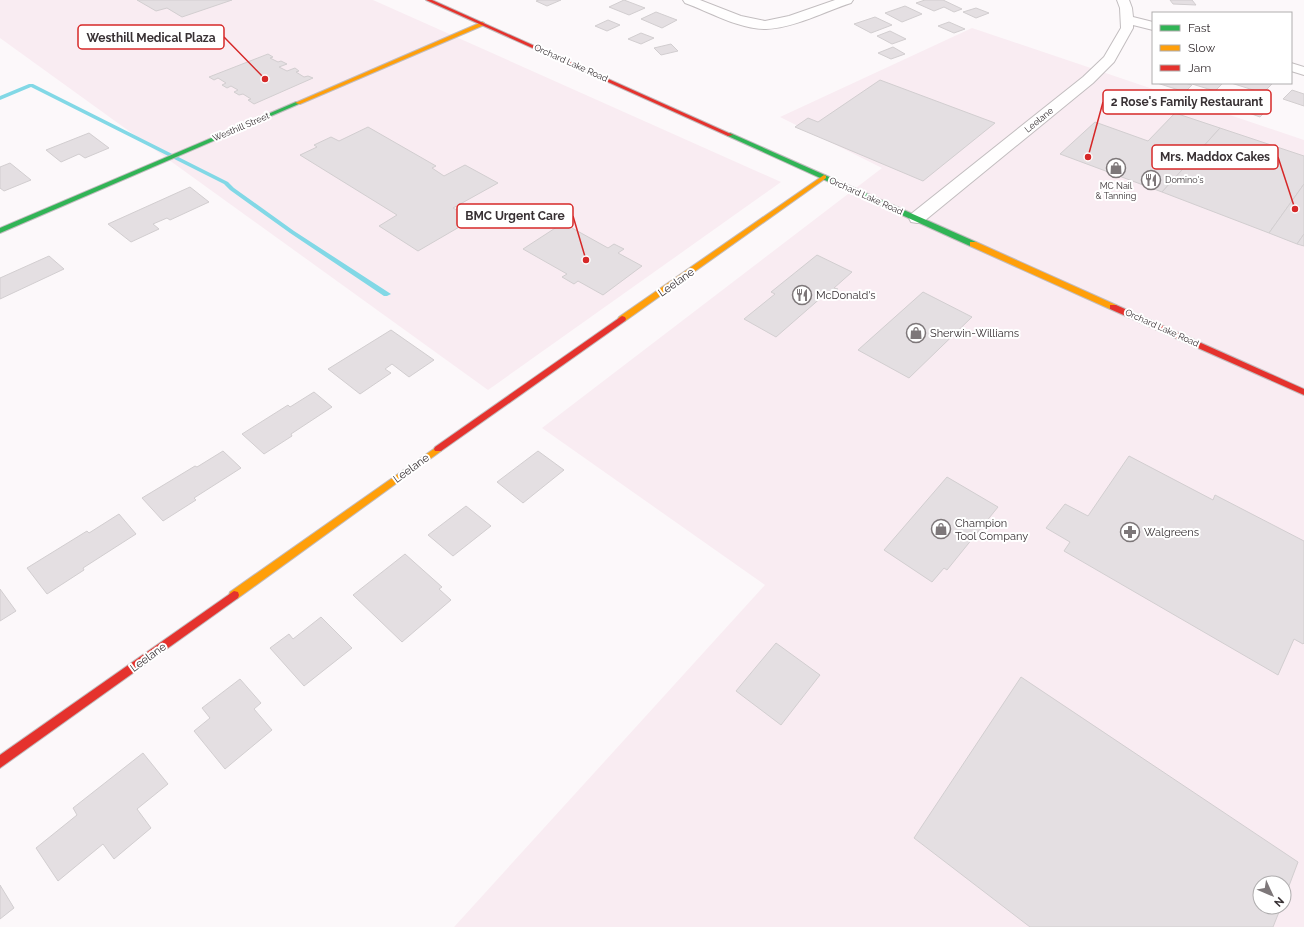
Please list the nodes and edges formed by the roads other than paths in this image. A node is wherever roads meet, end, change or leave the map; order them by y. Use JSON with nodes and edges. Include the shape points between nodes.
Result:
{"nodes":[{"id":1,"x":428,"y":0,"type":"edge"},
{"id":2,"x":689,"y":0,"type":"edge"},
{"id":3,"x":847,"y":0,"type":"edge"},
{"id":4,"x":1123,"y":0,"type":"edge"},
{"id":5,"x":1126,"y":19,"type":"junction"},
{"id":6,"x":482,"y":24,"type":"junction"},
{"id":7,"x":1152,"y":26,"type":"edge"},
{"id":8,"x":1292,"y":67,"type":"edge"},
{"id":9,"x":1304,"y":71,"type":"edge"},
{"id":10,"x":824,"y":177,"type":"junction"},
{"id":11,"x":917,"y":218,"type":"junction"},
{"id":12,"x":0,"y":232,"type":"edge"},
{"id":13,"x":1304,"y":392,"type":"edge"},
{"id":14,"x":0,"y":762,"type":"edge"}],
"edges":[{"from":1,"to":6,"type":"street","name":"Orchard Lake Road"},
{"from":2,"to":3,"type":"street","via":[[745,21],[765,25],[780,23]]},
{"from":4,"to":5,"type":"street","name":"Leelane"},
{"from":5,"to":7,"type":"street"},
{"from":5,"to":11,"type":"street","name":"Leelane","via":[[1126,28],[1109,59],[1088,80]]},
{"from":6,"to":10,"type":"street","name":"Orchard Lake Road"},
{"from":6,"to":12,"type":"street","name":"Westhill Street"},
{"from":8,"to":9,"type":"street"},
{"from":10,"to":11,"type":"street","name":"Orchard Lake Road"},
{"from":10,"to":14,"type":"street","name":"Leelane"},
{"from":11,"to":13,"type":"street","name":"Orchard Lake Road"}]}
